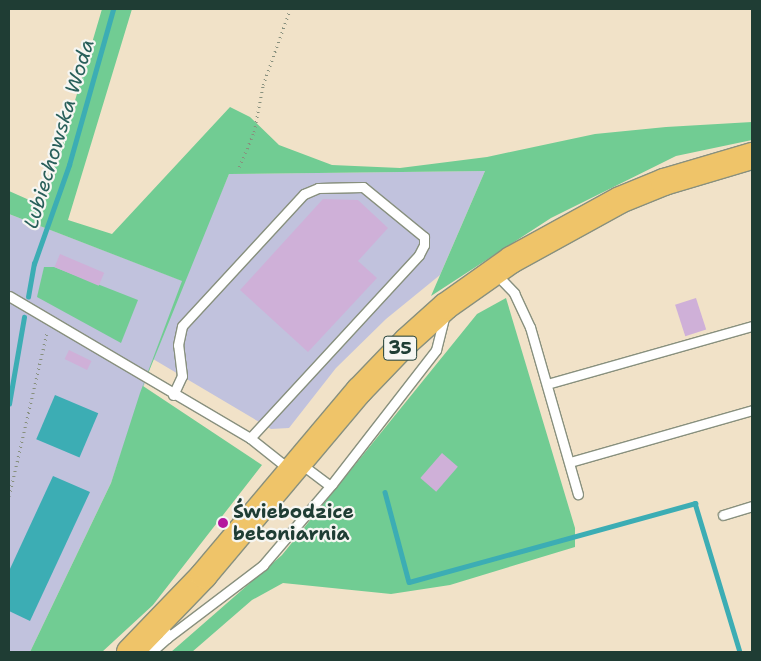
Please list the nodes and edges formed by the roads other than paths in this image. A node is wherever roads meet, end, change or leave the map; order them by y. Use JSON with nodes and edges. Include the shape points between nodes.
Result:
{"nodes":[{"id":1,"x":752,"y":156,"type":"edge"},
{"id":2,"x":494,"y":271,"type":"junction"},
{"id":3,"x":9,"y":296,"type":"edge"},
{"id":4,"x":446,"y":306,"type":"junction"},
{"id":5,"x":752,"y":326,"type":"edge"},
{"id":6,"x":547,"y":384,"type":"junction"},
{"id":7,"x":173,"y":395,"type":"junction"},
{"id":8,"x":752,"y":410,"type":"edge"},
{"id":9,"x":250,"y":438,"type":"junction"},
{"id":10,"x":570,"y":462,"type":"junction"},
{"id":11,"x":295,"y":466,"type":"junction"},
{"id":12,"x":330,"y":486,"type":"junction"},
{"id":13,"x":578,"y":494,"type":"dead end"},
{"id":14,"x":752,"y":506,"type":"edge"},
{"id":15,"x":723,"y":515,"type":"dead end"},
{"id":16,"x":164,"y":629,"type":"junction"},
{"id":17,"x":130,"y":652,"type":"edge"},
{"id":18,"x":151,"y":652,"type":"edge"}],
"edges":[{"from":1,"to":2,"type":"main road","number":"35","via":[[664,182],[620,200],[550,236]]},
{"from":2,"to":4,"type":"main road","number":"35"},
{"from":2,"to":6,"type":"lane","via":[[514,293],[522,310]]},
{"from":3,"to":7,"type":"lane"},
{"from":4,"to":11,"type":"main road","number":"35","via":[[392,356]]},
{"from":4,"to":12,"type":"lane","via":[[436,350]]},
{"from":5,"to":6,"type":"lane"},
{"from":6,"to":10,"type":"lane"},
{"from":7,"to":9,"type":"lane"},
{"from":7,"to":9,"type":"lane","via":[[182,376],[178,345],[182,326],[304,194],[318,188],[363,187],[424,237],[424,245],[419,255]]},
{"from":8,"to":10,"type":"lane"},
{"from":9,"to":11,"type":"lane"},
{"from":10,"to":13,"type":"lane"},
{"from":11,"to":12,"type":"lane"},
{"from":11,"to":16,"type":"main road","number":"35"},
{"from":12,"to":16,"type":"lane","via":[[264,565]]},
{"from":14,"to":15,"type":"lane"},
{"from":16,"to":17,"type":"main road","number":"35"},
{"from":16,"to":18,"type":"lane"}]}
